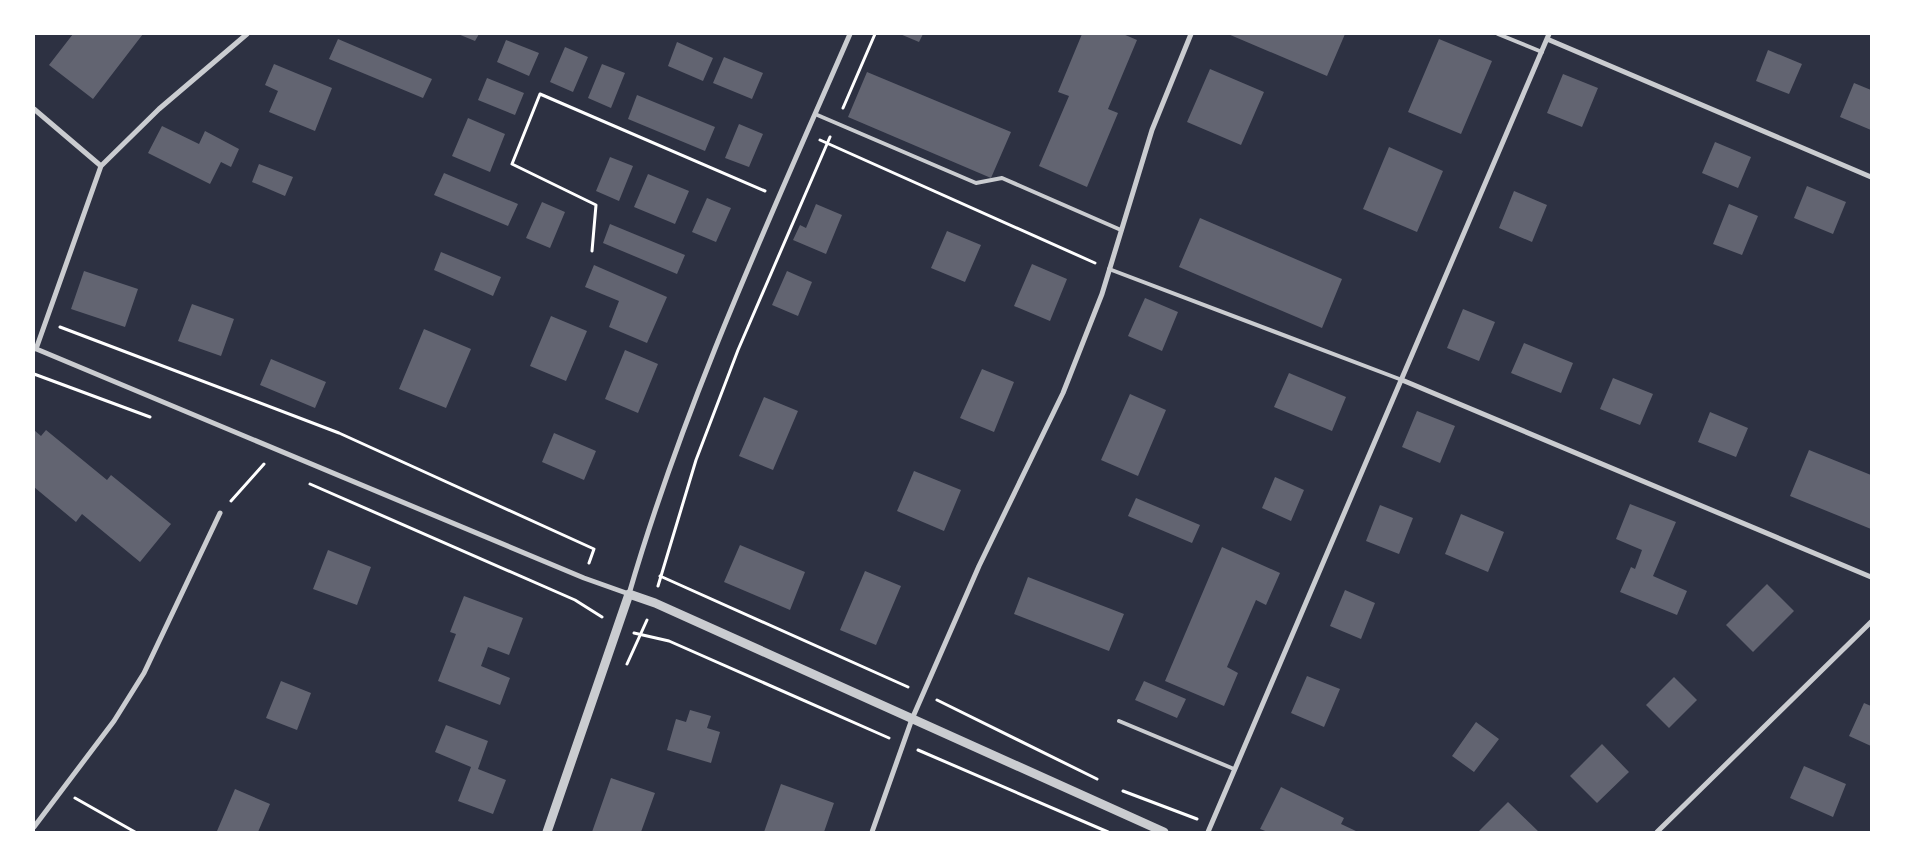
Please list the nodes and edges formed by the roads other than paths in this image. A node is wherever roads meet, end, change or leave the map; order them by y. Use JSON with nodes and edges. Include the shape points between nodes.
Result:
{"nodes":[{"id":1,"x":246,"y":34,"type":"edge"},
{"id":2,"x":850,"y":34,"type":"edge"},
{"id":3,"x":1191,"y":34,"type":"edge"},
{"id":4,"x":1498,"y":34,"type":"edge"},
{"id":5,"x":1548,"y":36,"type":"edge"},
{"id":6,"x":1542,"y":52,"type":"junction"},
{"id":7,"x":34,"y":109,"type":"edge"},
{"id":8,"x":815,"y":114,"type":"junction"},
{"id":9,"x":101,"y":166,"type":"junction"},
{"id":10,"x":1871,"y":177,"type":"edge"},
{"id":11,"x":1121,"y":230,"type":"junction"},
{"id":12,"x":1109,"y":269,"type":"junction"},
{"id":13,"x":35,"y":349,"type":"edge"},
{"id":14,"x":1402,"y":380,"type":"junction"},
{"id":15,"x":220,"y":513,"type":"road end"},
{"id":16,"x":1871,"y":577,"type":"edge"},
{"id":17,"x":628,"y":594,"type":"junction"},
{"id":18,"x":1871,"y":622,"type":"edge"},
{"id":19,"x":912,"y":719,"type":"junction"},
{"id":20,"x":1120,"y":721,"type":"dead end"},
{"id":21,"x":1234,"y":769,"type":"junction"},
{"id":22,"x":34,"y":826,"type":"edge"},
{"id":23,"x":547,"y":832,"type":"edge"},
{"id":24,"x":872,"y":832,"type":"edge"},
{"id":25,"x":1164,"y":832,"type":"edge"},
{"id":26,"x":1208,"y":832,"type":"edge"},
{"id":27,"x":1657,"y":832,"type":"edge"}],
"edges":[{"from":1,"to":9,"type":"street","via":[[158,109]]},
{"from":2,"to":8,"type":"street"},
{"from":3,"to":11,"type":"street","via":[[1152,130]]},
{"from":4,"to":6,"type":"lane"},
{"from":5,"to":6,"type":"street"},
{"from":5,"to":10,"type":"street"},
{"from":6,"to":14,"type":"street"},
{"from":7,"to":9,"type":"street"},
{"from":8,"to":11,"type":"lane","via":[[976,183],[1002,178]]},
{"from":8,"to":17,"type":"street","via":[[680,436]]},
{"from":9,"to":13,"type":"street"},
{"from":11,"to":12,"type":"street"},
{"from":12,"to":14,"type":"lane"},
{"from":12,"to":19,"type":"street","via":[[1063,393],[979,566]]},
{"from":13,"to":17,"type":"street"},
{"from":14,"to":16,"type":"street"},
{"from":14,"to":21,"type":"street"},
{"from":15,"to":22,"type":"street","via":[[144,673],[114,721]]},
{"from":17,"to":19,"type":"street","via":[[655,603]]},
{"from":17,"to":23,"type":"street"},
{"from":18,"to":27,"type":"street"},
{"from":19,"to":24,"type":"street"},
{"from":19,"to":25,"type":"street"},
{"from":20,"to":21,"type":"lane"},
{"from":21,"to":26,"type":"street"}]}
